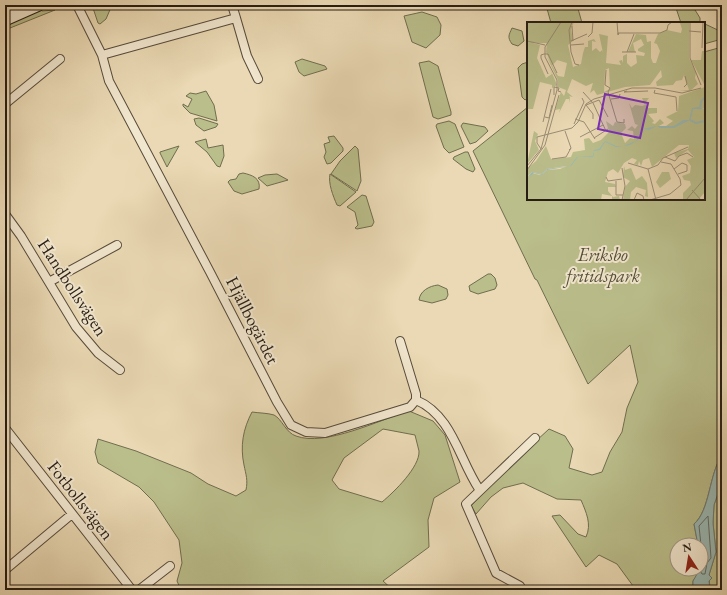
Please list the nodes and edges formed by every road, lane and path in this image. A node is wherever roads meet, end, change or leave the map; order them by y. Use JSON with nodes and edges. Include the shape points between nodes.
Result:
{"nodes":[{"id":1,"x":12,"y":5,"type":"edge"},
{"id":2,"x":39,"y":5,"type":"edge"},
{"id":3,"x":77,"y":5,"type":"edge"},
{"id":4,"x":232,"y":5,"type":"edge"},
{"id":5,"x":5,"y":9,"type":"edge"},
{"id":6,"x":236,"y":18,"type":"junction"},
{"id":7,"x":5,"y":20,"type":"edge"},
{"id":8,"x":102,"y":55,"type":"junction"},
{"id":9,"x":60,"y":59,"type":"dead end"},
{"id":10,"x":258,"y":79,"type":"dead end"},
{"id":11,"x":5,"y":104,"type":"edge"},
{"id":12,"x":5,"y":214,"type":"edge"},
{"id":13,"x":117,"y":245,"type":"dead end"},
{"id":14,"x":49,"y":282,"type":"junction"},
{"id":15,"x":400,"y":341,"type":"dead end"},
{"id":16,"x":120,"y":370,"type":"dead end"},
{"id":17,"x":416,"y":400,"type":"junction"},
{"id":18,"x":5,"y":428,"type":"edge"},
{"id":19,"x":535,"y":438,"type":"dead end"},
{"id":20,"x":479,"y":489,"type":"junction"},
{"id":21,"x":72,"y":514,"type":"junction"},
{"id":22,"x":170,"y":566,"type":"dead end"},
{"id":23,"x":5,"y":570,"type":"edge"},
{"id":24,"x":520,"y":586,"type":"dead end"},
{"id":25,"x":132,"y":590,"type":"edge"},
{"id":26,"x":139,"y":590,"type":"edge"}],
"edges":[{"from":1,"to":5,"type":"main road"},
{"from":2,"to":7,"type":"main road"},
{"from":3,"to":8,"type":"street","name":"Hjällbogärdet"},
{"from":4,"to":6,"type":"street"},
{"from":6,"to":8,"type":"street"},
{"from":6,"to":10,"type":"street","via":[[247,56]]},
{"from":8,"to":17,"type":"street","name":"Hjällbogärdet","via":[[109,81],[290,425],[306,432],[325,433],[410,407]]},
{"from":9,"to":11,"type":"street"},
{"from":12,"to":14,"type":"street","name":"Handbollsvägen"},
{"from":13,"to":14,"type":"street"},
{"from":14,"to":16,"type":"street","name":"Handbollsvägen","via":[[76,327],[98,353]]},
{"from":15,"to":17,"type":"street"},
{"from":17,"to":20,"type":"street","via":[[432,408],[448,427]]},
{"from":18,"to":21,"type":"street","name":"Fotbollsvägen"},
{"from":19,"to":20,"type":"street"},
{"from":20,"to":24,"type":"street","via":[[466,504],[471,517],[496,573]]},
{"from":21,"to":23,"type":"street"},
{"from":21,"to":25,"type":"street","name":"Fotbollsvägen"},
{"from":22,"to":26,"type":"street"}]}
